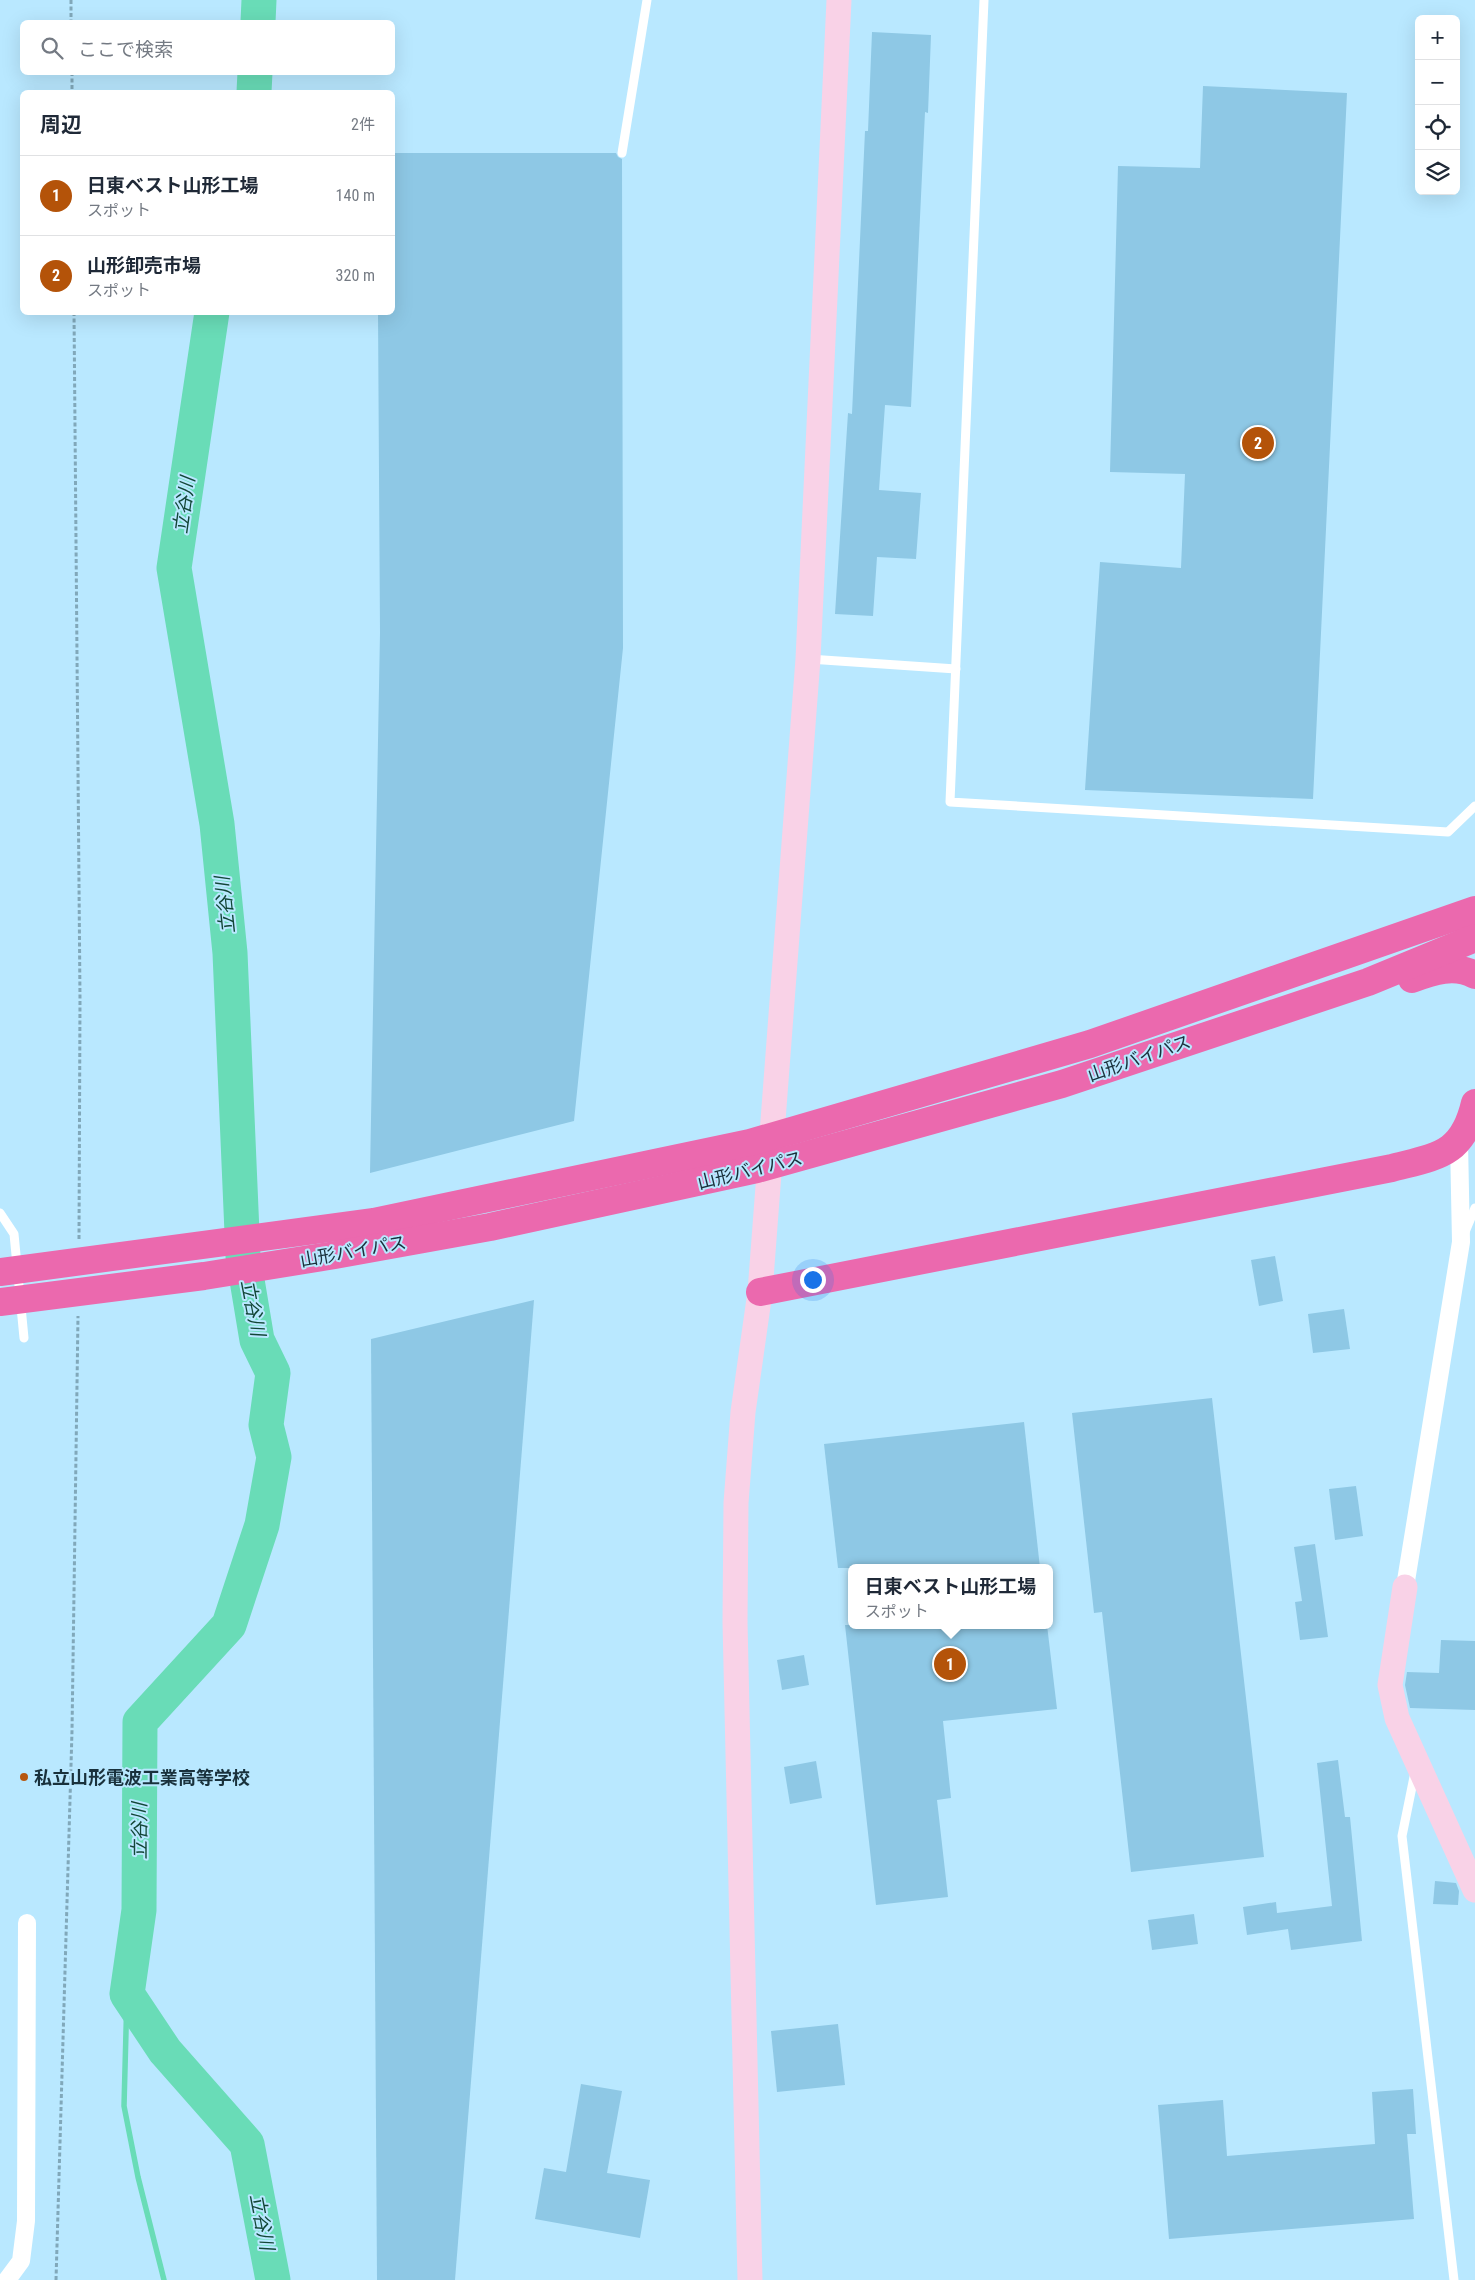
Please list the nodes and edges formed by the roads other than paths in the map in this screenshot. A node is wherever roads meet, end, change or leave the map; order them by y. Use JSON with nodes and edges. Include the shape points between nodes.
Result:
{"nodes":[{"id":1,"x":647,"y":0,"type":"edge"},
{"id":2,"x":839,"y":0,"type":"edge"},
{"id":3,"x":984,"y":0,"type":"edge"},
{"id":4,"x":622,"y":153,"type":"dead end"},
{"id":5,"x":808,"y":659,"type":"junction"},
{"id":6,"x":956,"y":670,"type":"junction"},
{"id":7,"x":1475,"y":806,"type":"edge"},
{"id":8,"x":1475,"y":910,"type":"edge"},
{"id":9,"x":1475,"y":938,"type":"edge"},
{"id":10,"x":1475,"y":975,"type":"edge"},
{"id":11,"x":1253,"y":1020,"type":"junction"},
{"id":12,"x":1475,"y":1103,"type":"edge"},
{"id":13,"x":1459,"y":1142,"type":"junction"},
{"id":14,"x":1475,"y":1208,"type":"edge"},
{"id":15,"x":0,"y":1213,"type":"edge"},
{"id":16,"x":1461,"y":1242,"type":"junction"},
{"id":17,"x":0,"y":1272,"type":"edge"},
{"id":18,"x":760,"y":1292,"type":"junction"},
{"id":19,"x":0,"y":1302,"type":"edge"},
{"id":20,"x":24,"y":1338,"type":"dead end"},
{"id":21,"x":1405,"y":1587,"type":"joint"},
{"id":22,"x":1418,"y":1761,"type":"junction"},
{"id":23,"x":1475,"y":1890,"type":"edge"},
{"id":24,"x":27,"y":1923,"type":"dead end"},
{"id":25,"x":7,"y":2280,"type":"edge"},
{"id":26,"x":750,"y":2280,"type":"edge"},
{"id":27,"x":1454,"y":2280,"type":"edge"}],
"edges":[{"from":1,"to":4,"type":"lane"},
{"from":2,"to":5,"type":"street"},
{"from":3,"to":6,"type":"lane"},
{"from":5,"to":6,"type":"lane"},
{"from":5,"to":18,"type":"street"},
{"from":6,"to":7,"type":"lane","via":[[950,802],[1448,832]]},
{"from":8,"to":17,"type":"highway","name":"山形バイパス","via":[[1090,1044],[750,1143],[374,1222]]},
{"from":9,"to":11,"type":"highway","name":"山形バイパス","via":[[1368,982]]},
{"from":10,"to":11,"type":"highway","via":[[1463,968],[1430,972],[1328,1010],[1280,1020]]},
{"from":11,"to":19,"type":"highway","name":"山形バイパス","via":[[1062,1084],[811,1155],[641,1196],[317,1258]]},
{"from":12,"to":13,"type":"highway","via":[[1472,1117]]},
{"from":13,"to":16,"type":"street"},
{"from":13,"to":18,"type":"highway","via":[[1435,1156],[1392,1168]]},
{"from":14,"to":16,"type":"lane"},
{"from":15,"to":20,"type":"lane","via":[[14,1234]]},
{"from":16,"to":21,"type":"street"},
{"from":18,"to":26,"type":"street","via":[[743,1412],[735,1622]]},
{"from":21,"to":22,"type":"street","via":[[1390,1685],[1397,1718]]},
{"from":22,"to":23,"type":"street"},
{"from":22,"to":27,"type":"lane","via":[[1402,1836]]},
{"from":24,"to":25,"type":"street","via":[[26,2221],[21,2261]]}]}
